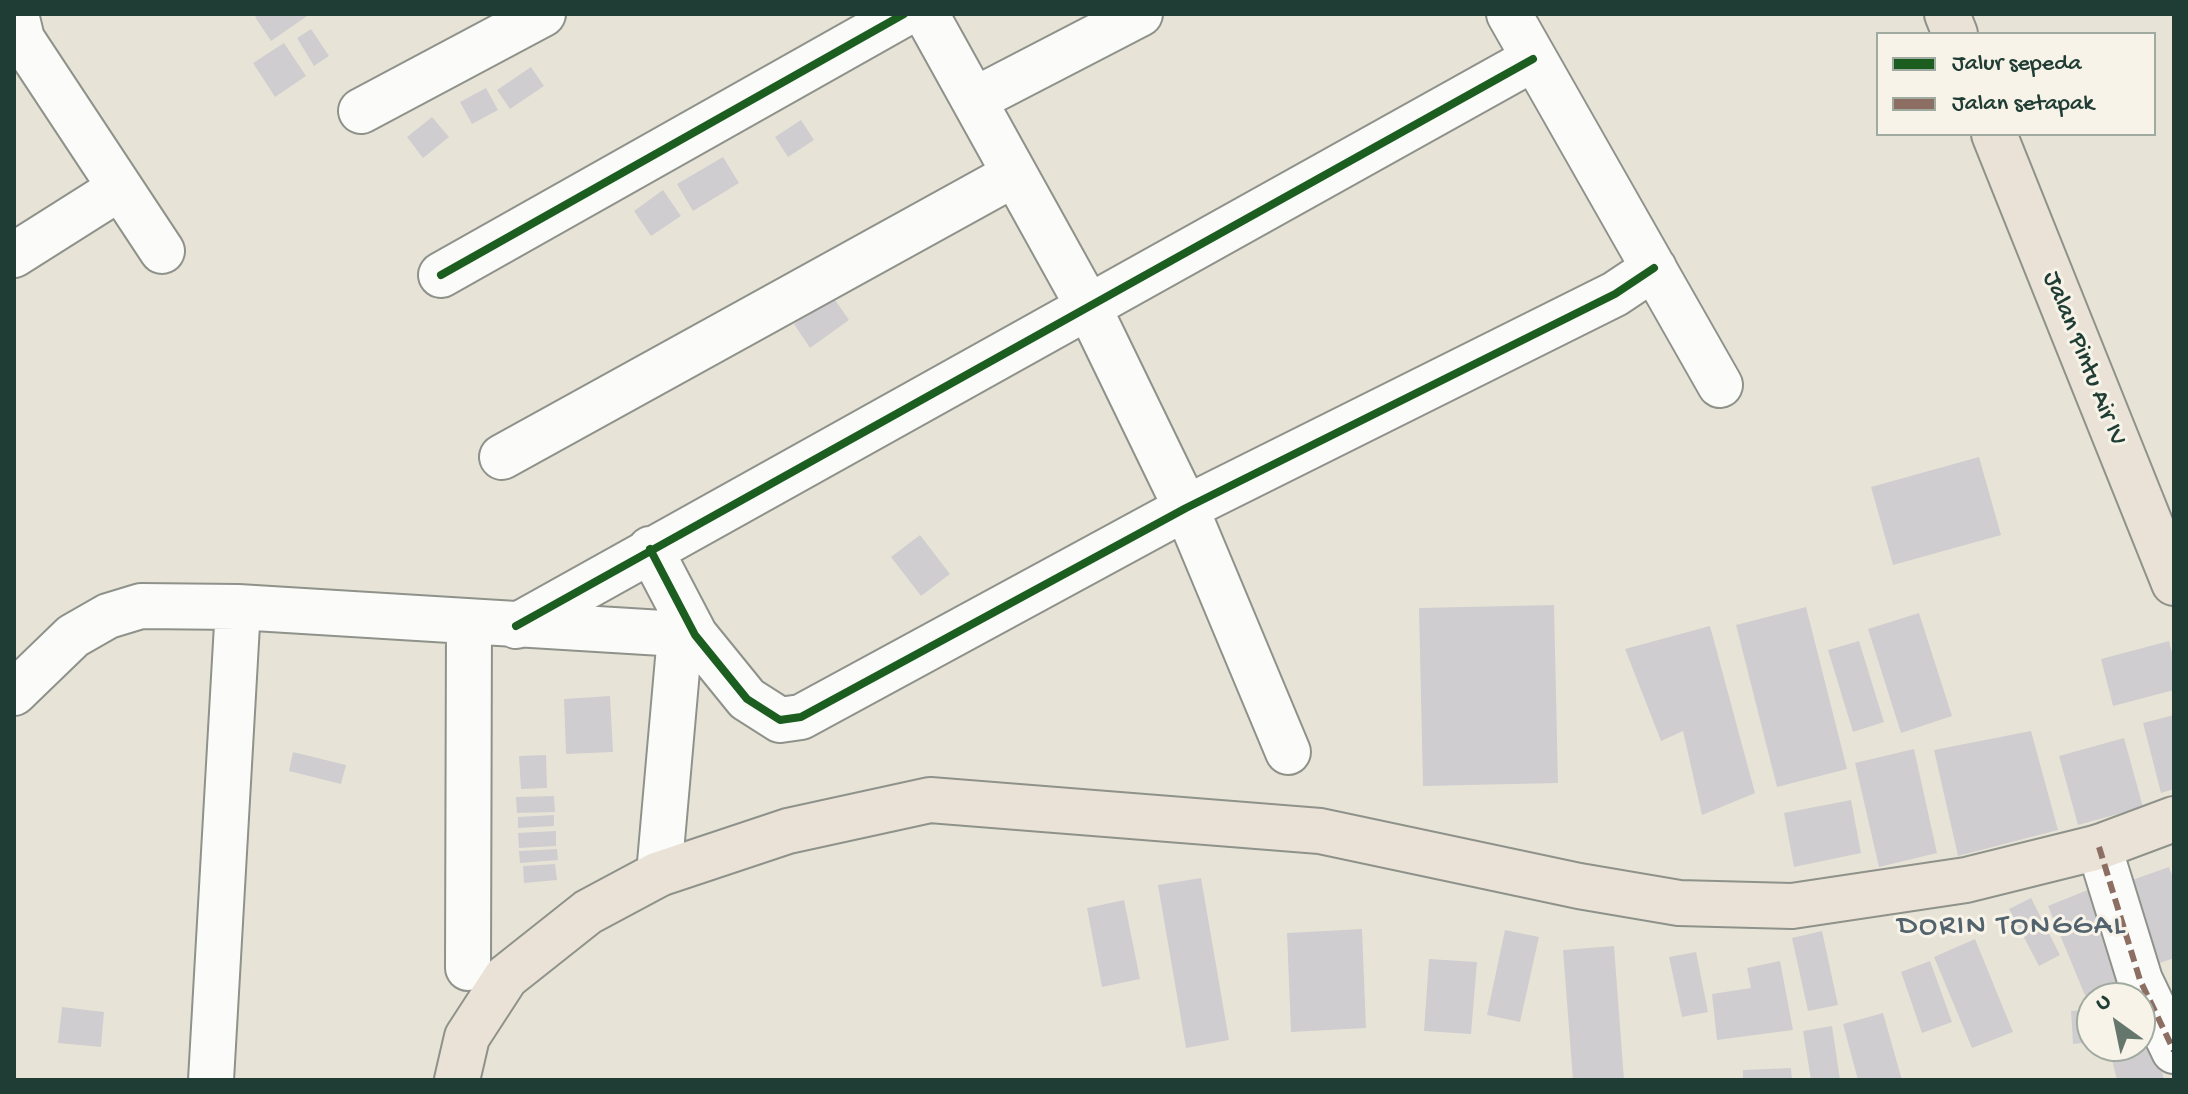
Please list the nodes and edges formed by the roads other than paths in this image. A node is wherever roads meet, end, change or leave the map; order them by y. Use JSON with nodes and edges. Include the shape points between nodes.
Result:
{"nodes":[{"id":1,"x":543,"y":14,"type":"edge"},
{"id":2,"x":904,"y":14,"type":"edge"},
{"id":3,"x":926,"y":14,"type":"edge"},
{"id":4,"x":1140,"y":14,"type":"edge"},
{"id":5,"x":1509,"y":14,"type":"edge"},
{"id":6,"x":17,"y":32,"type":"edge"},
{"id":7,"x":1533,"y":59,"type":"junction"},
{"id":8,"x":974,"y":100,"type":"junction"},
{"id":9,"x":361,"y":111,"type":"dead end"},
{"id":10,"x":1995,"y":136,"type":"edge"},
{"id":11,"x":1013,"y":175,"type":"junction"},
{"id":12,"x":120,"y":188,"type":"junction"},
{"id":13,"x":162,"y":251,"type":"dead end"},
{"id":14,"x":14,"y":255,"type":"edge"},
{"id":15,"x":1654,"y":268,"type":"junction"},
{"id":16,"x":441,"y":275,"type":"dead end"},
{"id":17,"x":1089,"y":308,"type":"junction"},
{"id":18,"x":1720,"y":385,"type":"dead end"},
{"id":19,"x":502,"y":457,"type":"dead end"},
{"id":20,"x":1186,"y":508,"type":"junction"},
{"id":21,"x":650,"y":549,"type":"junction"},
{"id":22,"x":2174,"y":583,"type":"edge"},
{"id":23,"x":238,"y":607,"type":"junction"},
{"id":24,"x":469,"y":623,"type":"junction"},
{"id":25,"x":516,"y":626,"type":"junction"},
{"id":26,"x":688,"y":636,"type":"junction"},
{"id":27,"x":14,"y":693,"type":"edge"},
{"id":28,"x":1288,"y":752,"type":"dead end"},
{"id":29,"x":2174,"y":819,"type":"edge"},
{"id":30,"x":2099,"y":847,"type":"junction"},
{"id":31,"x":659,"y":874,"type":"junction"},
{"id":32,"x":468,"y":968,"type":"dead end"},
{"id":33,"x":2174,"y":1051,"type":"edge"},
{"id":34,"x":211,"y":1080,"type":"edge"},
{"id":35,"x":457,"y":1080,"type":"edge"}],
"edges":[{"from":1,"to":9,"type":"street"},
{"from":2,"to":16,"type":"street"},
{"from":3,"to":8,"type":"street"},
{"from":4,"to":8,"type":"street"},
{"from":5,"to":7,"type":"street"},
{"from":6,"to":12,"type":"street"},
{"from":7,"to":15,"type":"street"},
{"from":7,"to":17,"type":"street"},
{"from":8,"to":11,"type":"street"},
{"from":10,"to":22,"type":"main road","name":"Jalan Pintu Air IV"},
{"from":11,"to":17,"type":"street"},
{"from":11,"to":19,"type":"street"},
{"from":12,"to":13,"type":"street"},
{"from":12,"to":14,"type":"street"},
{"from":15,"to":18,"type":"street"},
{"from":15,"to":20,"type":"street","via":[[1615,294]]},
{"from":17,"to":20,"type":"street"},
{"from":17,"to":21,"type":"street"},
{"from":20,"to":26,"type":"street","via":[[801,717],[780,720],[764,713]]},
{"from":20,"to":28,"type":"street"},
{"from":21,"to":25,"type":"street"},
{"from":21,"to":26,"type":"street"},
{"from":23,"to":24,"type":"street"},
{"from":23,"to":27,"type":"street","via":[[141,606],[108,616],[73,636]]},
{"from":23,"to":34,"type":"street"},
{"from":24,"to":25,"type":"street"},
{"from":24,"to":32,"type":"street"},
{"from":25,"to":26,"type":"street"},
{"from":26,"to":31,"type":"street"},
{"from":29,"to":30,"type":"main road"},
{"from":30,"to":31,"type":"main road","via":[[1966,880],[1848,899],[1792,906],[1679,903],[1320,831],[944,798],[788,831]]},
{"from":30,"to":33,"type":"street","via":[[2140,980]]},
{"from":31,"to":35,"type":"main road","via":[[588,912],[506,977],[467,1037]]}]}
